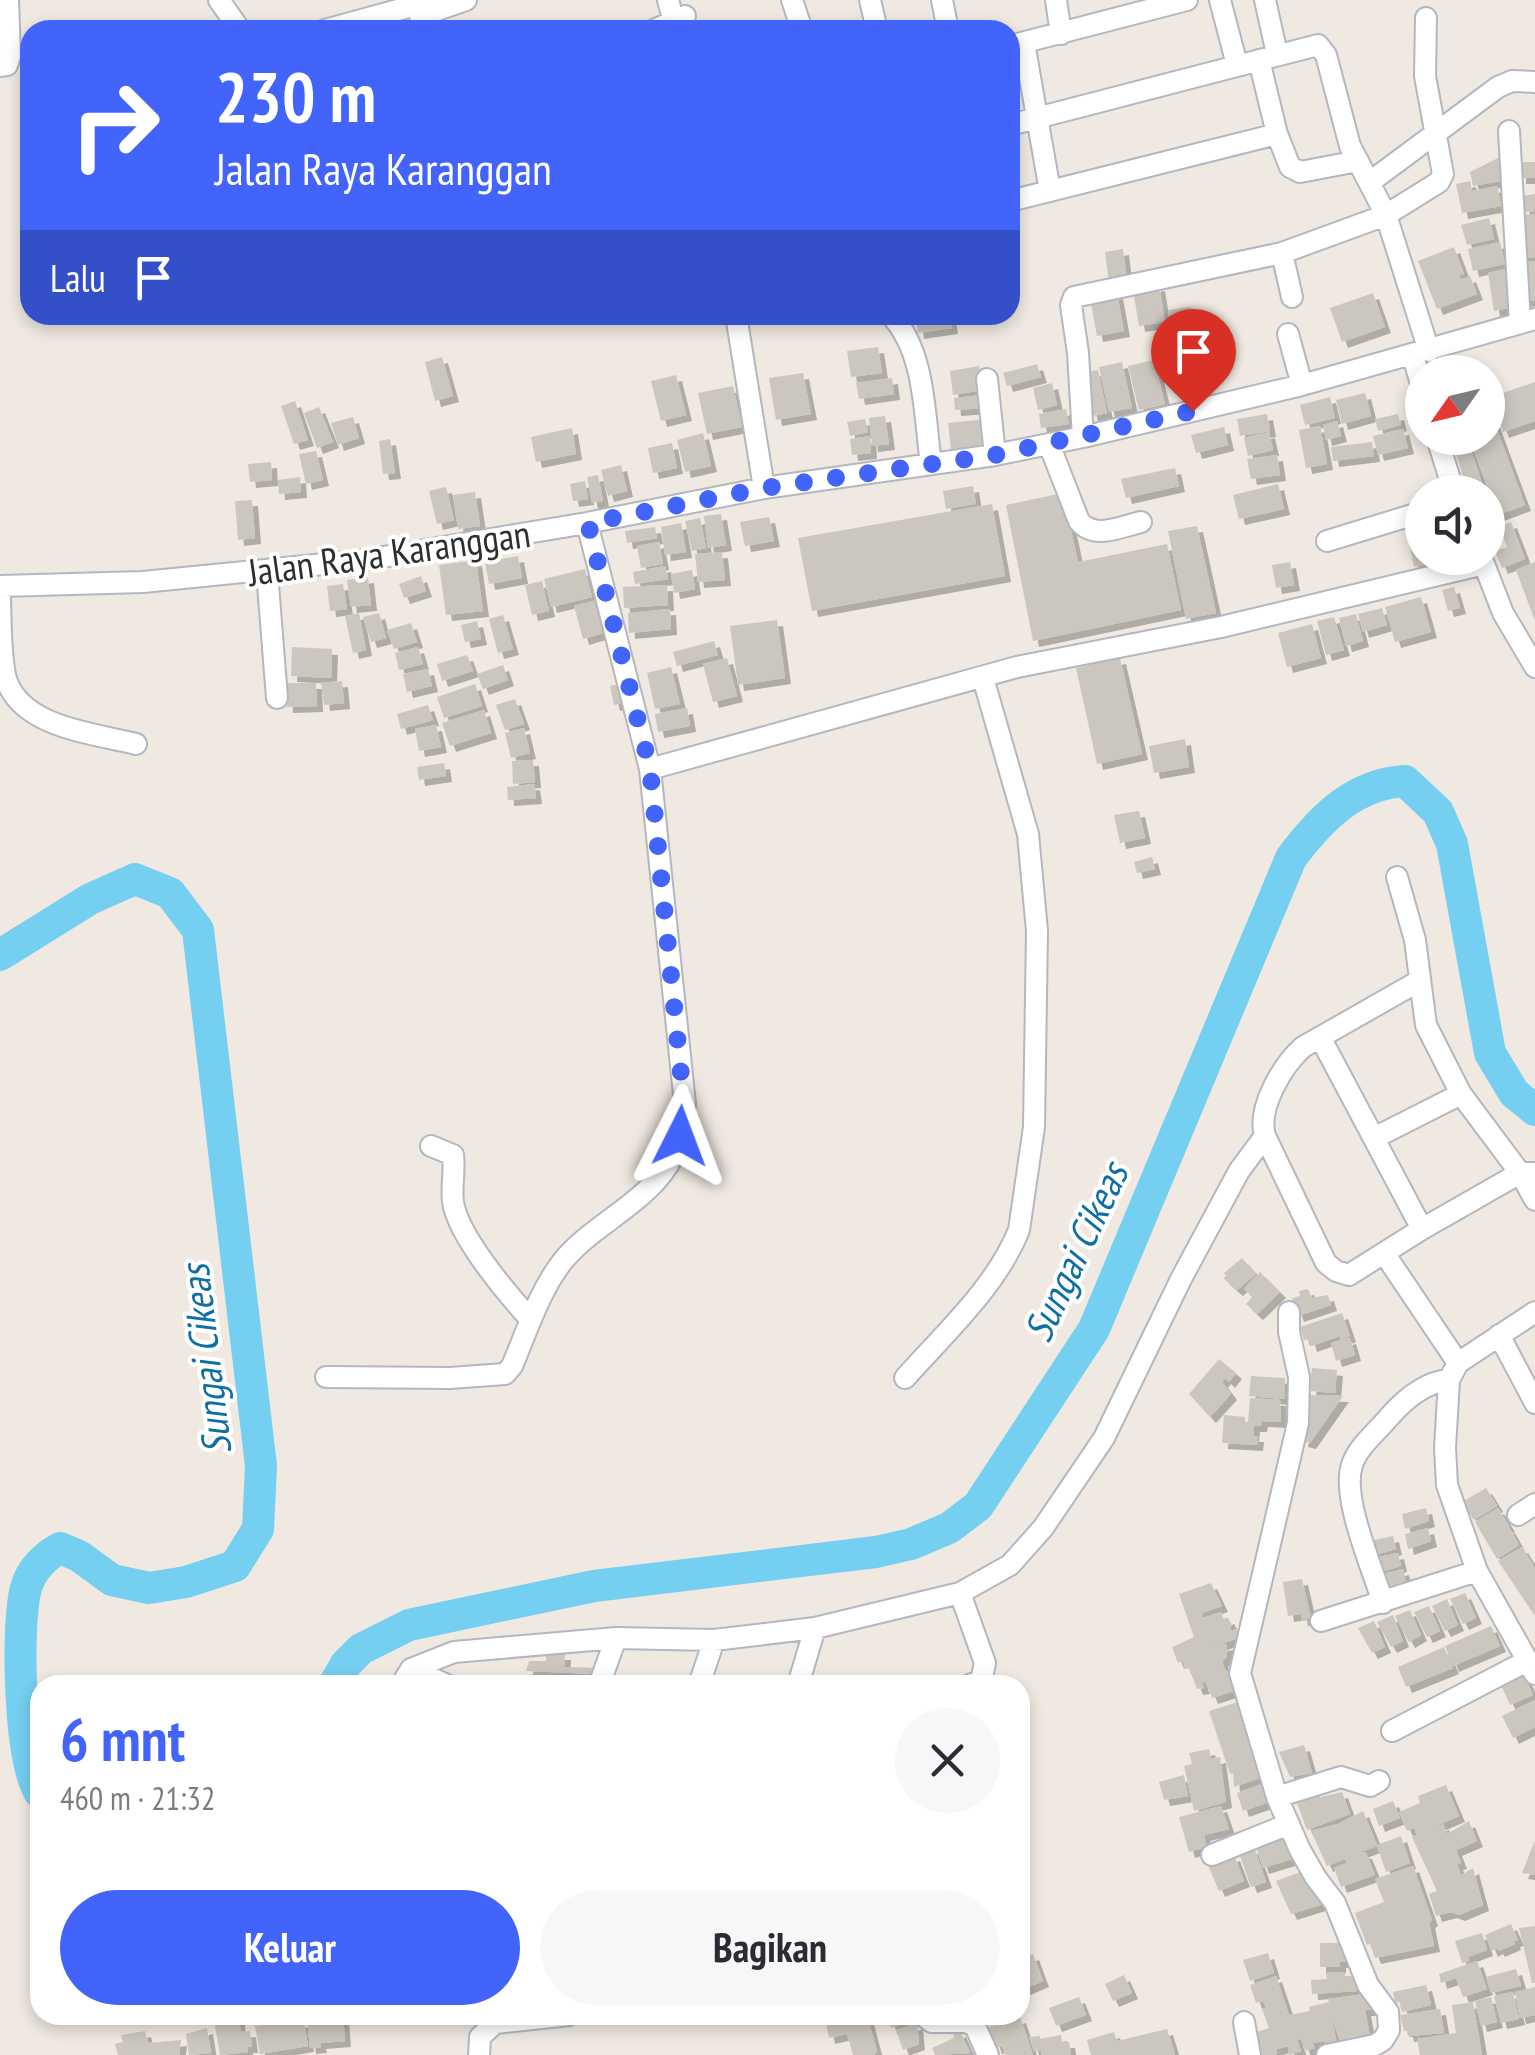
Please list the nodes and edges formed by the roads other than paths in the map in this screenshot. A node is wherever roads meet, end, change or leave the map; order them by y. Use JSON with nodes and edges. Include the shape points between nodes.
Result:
{"nodes":[{"id":1,"x":8,"y":0,"type":"edge"},
{"id":2,"x":466,"y":0,"type":"edge"},
{"id":3,"x":1056,"y":0,"type":"edge"},
{"id":4,"x":1187,"y":0,"type":"edge"},
{"id":5,"x":1220,"y":0,"type":"edge"},
{"id":6,"x":1265,"y":0,"type":"edge"},
{"id":7,"x":440,"y":3,"type":"edge"},
{"id":8,"x":1426,"y":18,"type":"dead end"},
{"id":9,"x":368,"y":20,"type":"edge"},
{"id":10,"x":399,"y":20,"type":"edge"},
{"id":11,"x":1061,"y":34,"type":"junction"},
{"id":12,"x":1020,"y":43,"type":"edge"},
{"id":13,"x":1020,"y":55,"type":"edge"},
{"id":14,"x":1268,"y":57,"type":"junction"},
{"id":15,"x":1237,"y":65,"type":"junction"},
{"id":16,"x":0,"y":66,"type":"edge"},
{"id":17,"x":1535,"y":82,"type":"edge"},
{"id":18,"x":1038,"y":118,"type":"junction"},
{"id":19,"x":1020,"y":122,"type":"edge"},
{"id":20,"x":1509,"y":131,"type":"dead end"},
{"id":21,"x":1434,"y":132,"type":"junction"},
{"id":22,"x":1277,"y":134,"type":"junction"},
{"id":23,"x":1358,"y":161,"type":"junction"},
{"id":24,"x":1370,"y":182,"type":"junction"},
{"id":25,"x":1050,"y":191,"type":"junction"},
{"id":26,"x":1020,"y":198,"type":"edge"},
{"id":27,"x":1386,"y":216,"type":"junction"},
{"id":28,"x":1282,"y":253,"type":"junction"},
{"id":29,"x":1292,"y":296,"type":"dead end"},
{"id":30,"x":1528,"y":321,"type":"edge"},
{"id":31,"x":738,"y":325,"type":"edge"},
{"id":32,"x":750,"y":325,"type":"edge"},
{"id":33,"x":899,"y":325,"type":"edge"},
{"id":34,"x":1288,"y":334,"type":"dead end"},
{"id":35,"x":1421,"y":353,"type":"junction"},
{"id":36,"x":987,"y":379,"type":"dead end"},
{"id":37,"x":1302,"y":385,"type":"junction"},
{"id":38,"x":1083,"y":437,"type":"junction"},
{"id":39,"x":1048,"y":444,"type":"junction"},
{"id":40,"x":995,"y":455,"type":"junction"},
{"id":41,"x":931,"y":464,"type":"junction"},
{"id":42,"x":771,"y":487,"type":"junction"},
{"id":43,"x":1405,"y":517,"type":"edge"},
{"id":44,"x":1141,"y":522,"type":"dead end"},
{"id":45,"x":588,"y":523,"type":"junction"},
{"id":46,"x":1326,"y":541,"type":"dead end"},
{"id":47,"x":267,"y":572,"type":"junction"},
{"id":48,"x":1423,"y":575,"type":"edge"},
{"id":49,"x":1488,"y":575,"type":"edge"},
{"id":50,"x":0,"y":586,"type":"edge"},
{"id":51,"x":0,"y":599,"type":"edge"},
{"id":52,"x":1535,"y":667,"type":"edge"},
{"id":53,"x":982,"y":678,"type":"junction"},
{"id":54,"x":277,"y":698,"type":"dead end"},
{"id":55,"x":136,"y":744,"type":"dead end"},
{"id":56,"x":650,"y":768,"type":"junction"},
{"id":57,"x":1396,"y":876,"type":"dead end"},
{"id":58,"x":1419,"y":981,"type":"junction"},
{"id":59,"x":1320,"y":1037,"type":"junction"},
{"id":60,"x":1461,"y":1094,"type":"junction"},
{"id":61,"x":1265,"y":1136,"type":"junction"},
{"id":62,"x":1374,"y":1138,"type":"junction"},
{"id":63,"x":431,"y":1146,"type":"dead end"},
{"id":64,"x":1527,"y":1173,"type":"edge"},
{"id":65,"x":1535,"y":1200,"type":"edge"},
{"id":66,"x":1422,"y":1228,"type":"junction"},
{"id":67,"x":1384,"y":1253,"type":"junction"},
{"id":68,"x":1289,"y":1312,"type":"dead end"},
{"id":69,"x":1535,"y":1312,"type":"edge"},
{"id":70,"x":531,"y":1320,"type":"junction"},
{"id":71,"x":1499,"y":1335,"type":"junction"},
{"id":72,"x":1454,"y":1371,"type":"junction"},
{"id":73,"x":326,"y":1378,"type":"dead end"},
{"id":74,"x":905,"y":1378,"type":"dead end"},
{"id":75,"x":1535,"y":1403,"type":"edge"},
{"id":76,"x":1477,"y":1572,"type":"junction"},
{"id":77,"x":960,"y":1592,"type":"junction"},
{"id":78,"x":1383,"y":1603,"type":"junction"},
{"id":79,"x":1321,"y":1621,"type":"dead end"},
{"id":80,"x":814,"y":1628,"type":"junction"},
{"id":81,"x":616,"y":1638,"type":"junction"},
{"id":82,"x":714,"y":1640,"type":"junction"},
{"id":83,"x":1531,"y":1668,"type":"edge"},
{"id":84,"x":410,"y":1675,"type":"edge"},
{"id":85,"x":603,"y":1675,"type":"edge"},
{"id":86,"x":702,"y":1675,"type":"edge"},
{"id":87,"x":801,"y":1675,"type":"edge"},
{"id":88,"x":982,"y":1675,"type":"edge"},
{"id":89,"x":1392,"y":1731,"type":"dead end"},
{"id":90,"x":1379,"y":1781,"type":"dead end"},
{"id":91,"x":1277,"y":1797,"type":"junction"},
{"id":92,"x":1289,"y":1824,"type":"junction"},
{"id":93,"x":1212,"y":1855,"type":"dead end"},
{"id":94,"x":1244,"y":2022,"type":"dead end"},
{"id":95,"x":493,"y":2025,"type":"edge"},
{"id":96,"x":973,"y":2025,"type":"edge"},
{"id":97,"x":1376,"y":2050,"type":"edge"},
{"id":98,"x":479,"y":2055,"type":"edge"},
{"id":99,"x":988,"y":2055,"type":"edge"},
{"id":100,"x":1250,"y":2055,"type":"edge"},
{"id":101,"x":1327,"y":2055,"type":"edge"}],
"edges":[{"from":1,"to":16,"type":"street","via":[[10,56]]},
{"from":2,"to":7,"type":"street"},
{"from":3,"to":11,"type":"street"},
{"from":4,"to":11,"type":"street"},
{"from":5,"to":15,"type":"street"},
{"from":6,"to":14,"type":"street"},
{"from":7,"to":9,"type":"street"},
{"from":7,"to":10,"type":"street"},
{"from":8,"to":21,"type":"street","via":[[1424,64]]},
{"from":11,"to":12,"type":"street"},
{"from":13,"to":18,"type":"street"},
{"from":14,"to":15,"type":"street"},
{"from":14,"to":22,"type":"street"},
{"from":14,"to":23,"type":"street","via":[[1314,45],[1324,50]]},
{"from":15,"to":18,"type":"street"},
{"from":17,"to":21,"type":"street","via":[[1498,87]]},
{"from":18,"to":19,"type":"street"},
{"from":18,"to":25,"type":"street"},
{"from":20,"to":30,"type":"street"},
{"from":21,"to":24,"type":"street"},
{"from":21,"to":27,"type":"street","via":[[1442,178]]},
{"from":22,"to":23,"type":"street","via":[[1294,170]]},
{"from":22,"to":25,"type":"street"},
{"from":23,"to":24,"type":"street"},
{"from":24,"to":27,"type":"street"},
{"from":25,"to":26,"type":"street"},
{"from":27,"to":28,"type":"street"},
{"from":27,"to":35,"type":"street"},
{"from":28,"to":29,"type":"street"},
{"from":28,"to":38,"type":"street","via":[[1073,298]]},
{"from":30,"to":35,"type":"street","name":"Jalan Raya Karanggan"},
{"from":31,"to":42,"type":"street"},
{"from":32,"to":42,"type":"street"},
{"from":33,"to":41,"type":"street","via":[[918,366]]},
{"from":34,"to":37,"type":"street"},
{"from":35,"to":37,"type":"street","name":"Jalan Raya Karanggan"},
{"from":36,"to":40,"type":"street"},
{"from":37,"to":38,"type":"street","name":"Jalan Raya Karanggan"},
{"from":38,"to":39,"type":"street","name":"Jalan Raya Karanggan"},
{"from":39,"to":40,"type":"street","name":"Jalan Raya Karanggan"},
{"from":39,"to":44,"type":"street","via":[[1086,529],[1095,533]]},
{"from":40,"to":41,"type":"street","name":"Jalan Raya Karanggan"},
{"from":41,"to":42,"type":"street","name":"Jalan Raya Karanggan"},
{"from":42,"to":45,"type":"street","name":"Jalan Raya Karanggan"},
{"from":43,"to":46,"type":"street"},
{"from":45,"to":47,"type":"street","name":"Jalan Raya Karanggan"},
{"from":45,"to":56,"type":"street"},
{"from":47,"to":50,"type":"street","name":"Jalan Raya Karanggan"},
{"from":47,"to":54,"type":"street"},
{"from":48,"to":53,"type":"street"},
{"from":49,"to":52,"type":"street"},
{"from":51,"to":55,"type":"street","via":[[4,676],[13,695],[50,722]]},
{"from":53,"to":56,"type":"street"},
{"from":53,"to":74,"type":"street","via":[[1028,834],[1037,931],[1034,1127],[1013,1243],[979,1294]]},
{"from":56,"to":70,"type":"street","via":[[684,1104],[680,1136],[658,1178],[560,1264]]},
{"from":57,"to":58,"type":"street"},
{"from":58,"to":59,"type":"street"},
{"from":58,"to":60,"type":"street","via":[[1426,1025]]},
{"from":59,"to":61,"type":"street","via":[[1289,1062],[1266,1106]]},
{"from":59,"to":62,"type":"street"},
{"from":60,"to":62,"type":"street"},
{"from":60,"to":64,"type":"street"},
{"from":61,"to":67,"type":"street","via":[[1331,1269],[1349,1274]]},
{"from":61,"to":77,"type":"street","via":[[1239,1171],[1075,1483],[1010,1566]]},
{"from":62,"to":66,"type":"street"},
{"from":63,"to":70,"type":"street","via":[[454,1155],[458,1218]]},
{"from":64,"to":65,"type":"street"},
{"from":64,"to":66,"type":"street"},
{"from":66,"to":67,"type":"street"},
{"from":67,"to":72,"type":"street"},
{"from":68,"to":91,"type":"street","via":[[1298,1422],[1240,1673]]},
{"from":69,"to":71,"type":"street"},
{"from":70,"to":73,"type":"street","via":[[512,1366],[499,1377]]},
{"from":71,"to":72,"type":"street"},
{"from":71,"to":75,"type":"street"},
{"from":72,"to":76,"type":"street","via":[[1446,1414],[1447,1485]]},
{"from":72,"to":78,"type":"street","via":[[1396,1409],[1351,1466],[1350,1489]]},
{"from":76,"to":78,"type":"street"},
{"from":76,"to":83,"type":"street"},
{"from":77,"to":80,"type":"street"},
{"from":77,"to":88,"type":"street","via":[[986,1663]]},
{"from":78,"to":79,"type":"street"},
{"from":80,"to":82,"type":"street"},
{"from":80,"to":87,"type":"street"},
{"from":81,"to":82,"type":"street"},
{"from":81,"to":84,"type":"street","via":[[454,1652]]},
{"from":81,"to":85,"type":"street"},
{"from":82,"to":86,"type":"street"},
{"from":83,"to":89,"type":"street"},
{"from":90,"to":91,"type":"street","via":[[1370,1786],[1341,1776]]},
{"from":91,"to":92,"type":"street"},
{"from":92,"to":93,"type":"street"},
{"from":92,"to":97,"type":"street","via":[[1309,1868],[1335,1902],[1368,1986],[1385,2005],[1389,2030]]},
{"from":94,"to":100,"type":"street"},
{"from":95,"to":98,"type":"street","via":[[480,2037]]},
{"from":96,"to":99,"type":"street"},
{"from":97,"to":101,"type":"street"}]}
